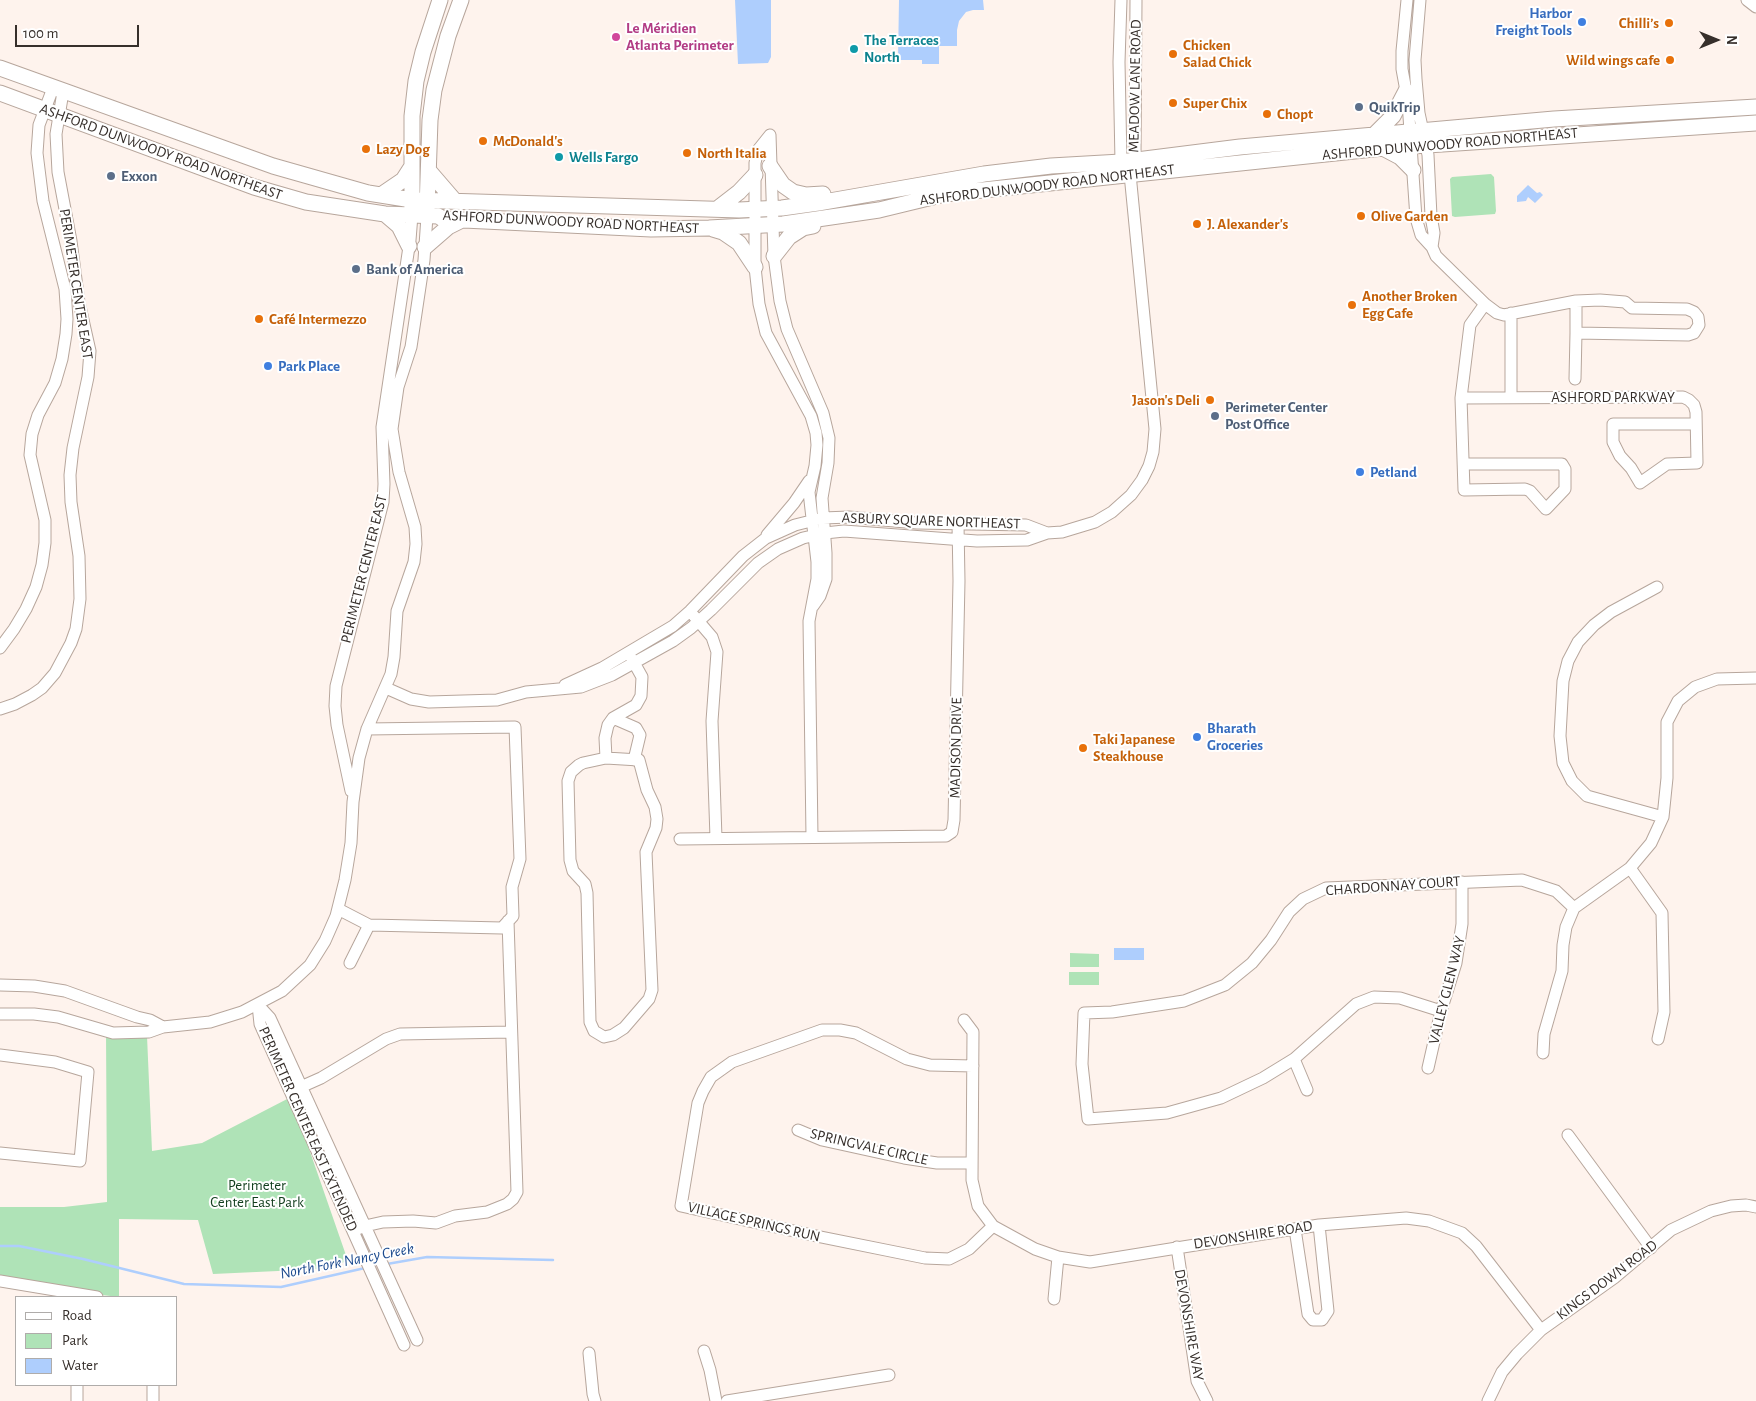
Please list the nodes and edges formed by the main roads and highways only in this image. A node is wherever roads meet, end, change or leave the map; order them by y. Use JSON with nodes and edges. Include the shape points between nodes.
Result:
{"nodes":[{"id":1,"x":439,"y":4,"type":"edge"},
{"id":2,"x":458,"y":7,"type":"edge"},
{"id":3,"x":0,"y":68,"type":"edge"},
{"id":4,"x":1406,"y":91,"type":"road end"},
{"id":5,"x":0,"y":93,"type":"edge"},
{"id":6,"x":1756,"y":107,"type":"edge"},
{"id":7,"x":1756,"y":123,"type":"edge"},
{"id":8,"x":1374,"y":134,"type":"junction"},
{"id":9,"x":1417,"y":139,"type":"junction"},
{"id":10,"x":1383,"y":148,"type":"junction"},
{"id":11,"x":412,"y":166,"type":"junction"},
{"id":12,"x":770,"y":166,"type":"road end"},
{"id":13,"x":1413,"y":170,"type":"road end"},
{"id":14,"x":428,"y":171,"type":"junction"},
{"id":15,"x":755,"y":175,"type":"road end"},
{"id":16,"x":381,"y":195,"type":"junction"},
{"id":17,"x":855,"y":198,"type":"junction"},
{"id":18,"x":412,"y":200,"type":"junction"},
{"id":19,"x":427,"y":200,"type":"junction"},
{"id":20,"x":454,"y":200,"type":"junction"},
{"id":21,"x":915,"y":200,"type":"junction"},
{"id":22,"x":717,"y":209,"type":"junction"},
{"id":23,"x":385,"y":214,"type":"junction"},
{"id":24,"x":412,"y":216,"type":"junction"},
{"id":25,"x":427,"y":216,"type":"junction"},
{"id":26,"x":464,"y":219,"type":"junction"},
{"id":27,"x":709,"y":228,"type":"junction"},
{"id":28,"x":409,"y":246,"type":"road end"},
{"id":29,"x":425,"y":247,"type":"road end"},
{"id":30,"x":774,"y":256,"type":"road end"},
{"id":31,"x":755,"y":267,"type":"road end"}],
"edges":[{"from":1,"to":2,"type":"main road"},
{"from":1,"to":11,"type":"main road","via":[[416,81]]},
{"from":2,"to":14,"type":"main road","via":[[434,90]]},
{"from":3,"to":16,"type":"main road","name":"ASHFORD DUNWOODY ROAD NORTHEAST","via":[[280,168]]},
{"from":4,"to":8,"type":"main road","via":[[1393,116]]},
{"from":5,"to":23,"type":"main road","name":"ASHFORD DUNWOODY ROAD NORTHEAST","via":[[268,192],[321,205]]},
{"from":6,"to":9,"type":"main road","name":"ASHFORD DUNWOODY ROAD NORTHEAST","via":[[1610,115]]},
{"from":7,"to":9,"type":"main road","name":"ASHFORD DUNWOODY ROAD NORTHEAST"},
{"from":8,"to":9,"type":"main road","name":"ASHFORD DUNWOODY ROAD NORTHEAST"},
{"from":8,"to":17,"type":"main road","name":"ASHFORD DUNWOODY ROAD NORTHEAST","via":[[1010,170]]},
{"from":9,"to":10,"type":"main road","name":"ASHFORD DUNWOODY ROAD NORTHEAST"},
{"from":10,"to":13,"type":"main road","via":[[1400,157]]},
{"from":10,"to":21,"type":"main road","name":"ASHFORD DUNWOODY ROAD NORTHEAST","via":[[945,194]]},
{"from":11,"to":16,"type":"main road","via":[[403,180]]},
{"from":11,"to":18,"type":"main road"},
{"from":12,"to":17,"type":"main road","via":[[783,185],[799,194],[844,191]]},
{"from":14,"to":19,"type":"main road"},
{"from":14,"to":20,"type":"main road"},
{"from":15,"to":22,"type":"main road"},
{"from":16,"to":18,"type":"main road","name":"ASHFORD DUNWOODY ROAD NORTHEAST"},
{"from":17,"to":22,"type":"main road","name":"ASHFORD DUNWOODY ROAD NORTHEAST","via":[[772,208]]},
{"from":18,"to":19,"type":"main road","name":"ASHFORD DUNWOODY ROAD NORTHEAST"},
{"from":18,"to":24,"type":"main road"},
{"from":19,"to":20,"type":"main road","name":"ASHFORD DUNWOODY ROAD NORTHEAST"},
{"from":19,"to":25,"type":"main road"},
{"from":20,"to":22,"type":"main road","name":"ASHFORD DUNWOODY ROAD NORTHEAST"},
{"from":21,"to":27,"type":"main road","name":"ASHFORD DUNWOODY ROAD NORTHEAST","via":[[858,214]]},
{"from":21,"to":30,"type":"main road","via":[[892,213],[803,228],[789,237]]},
{"from":23,"to":24,"type":"main road","name":"ASHFORD DUNWOODY ROAD NORTHEAST"},
{"from":23,"to":28,"type":"main road","via":[[399,226]]},
{"from":24,"to":25,"type":"main road","name":"ASHFORD DUNWOODY ROAD NORTHEAST"},
{"from":25,"to":26,"type":"main road","name":"ASHFORD DUNWOODY ROAD NORTHEAST"},
{"from":26,"to":27,"type":"main road","name":"ASHFORD DUNWOODY ROAD NORTHEAST","via":[[651,229]]},
{"from":26,"to":29,"type":"main road","via":[[454,223]]},
{"from":27,"to":31,"type":"main road","via":[[723,232],[739,243]]}]}
